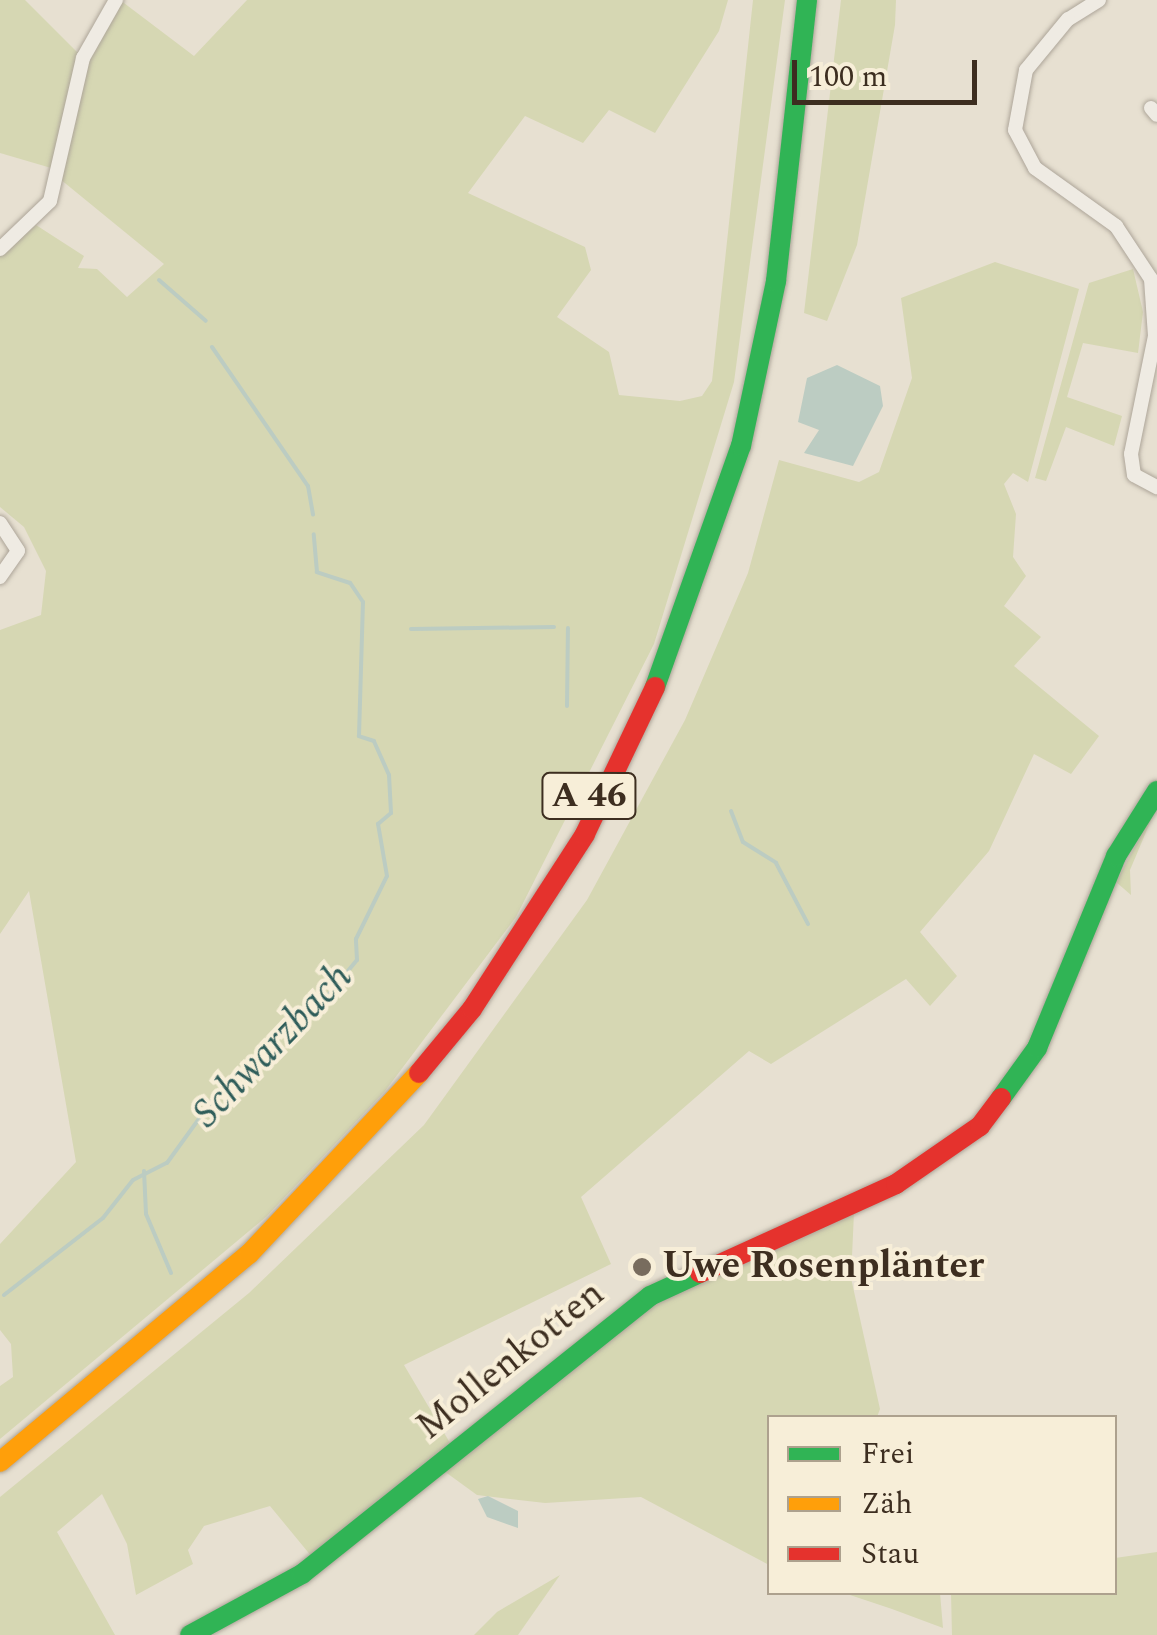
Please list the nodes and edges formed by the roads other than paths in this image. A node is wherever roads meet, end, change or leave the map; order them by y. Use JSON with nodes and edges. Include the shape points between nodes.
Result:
{"nodes":[{"id":1,"x":116,"y":0,"type":"edge"},
{"id":2,"x":790,"y":0,"type":"edge"},
{"id":3,"x":807,"y":0,"type":"edge"},
{"id":4,"x":1099,"y":0,"type":"edge"},
{"id":5,"x":0,"y":249,"type":"edge"},
{"id":6,"x":1157,"y":486,"type":"edge"},
{"id":7,"x":0,"y":522,"type":"edge"},
{"id":8,"x":0,"y":577,"type":"edge"},
{"id":9,"x":1157,"y":790,"type":"edge"},
{"id":10,"x":0,"y":1447,"type":"edge"},
{"id":11,"x":0,"y":1462,"type":"edge"},
{"id":12,"x":190,"y":1635,"type":"edge"}],
"edges":[{"from":1,"to":5,"type":"street","via":[[83,58],[50,201]]},
{"from":2,"to":10,"type":"main road","number":"A 46","via":[[765,241],[727,444],[662,640],[575,824],[446,1024],[334,1156],[213,1271]]},
{"from":3,"to":11,"type":"main road","number":"A 46","via":[[776,280],[742,446],[668,664],[585,834],[472,1008],[354,1152],[250,1254]]},
{"from":4,"to":6,"type":"street","via":[[1068,19],[1026,70],[1014,130],[1035,168],[1116,226],[1151,280],[1155,336],[1131,454],[1134,475]]},
{"from":7,"to":8,"type":"street","via":[[18,551]]},
{"from":9,"to":12,"type":"main road","name":"Mollenkotten","via":[[1116,856],[1037,1048],[980,1126],[896,1184],[650,1296],[316,1563]]}]}
